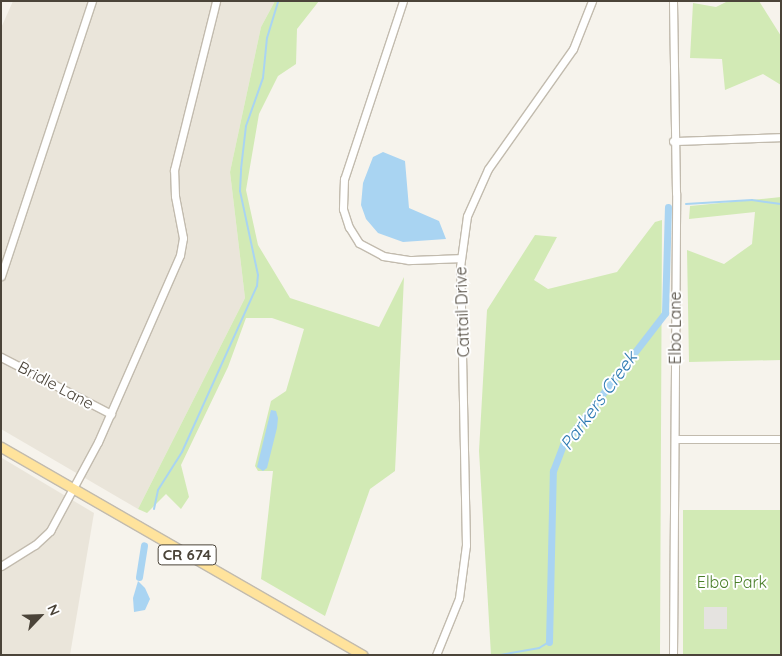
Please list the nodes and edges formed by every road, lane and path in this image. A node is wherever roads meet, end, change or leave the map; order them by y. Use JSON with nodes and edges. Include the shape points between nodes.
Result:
{"nodes":[{"id":1,"x":92,"y":1,"type":"edge"},
{"id":2,"x":216,"y":1,"type":"edge"},
{"id":3,"x":403,"y":1,"type":"edge"},
{"id":4,"x":592,"y":1,"type":"edge"},
{"id":5,"x":674,"y":1,"type":"edge"},
{"id":6,"x":781,"y":136,"type":"edge"},
{"id":7,"x":673,"y":141,"type":"junction"},
{"id":8,"x":460,"y":258,"type":"junction"},
{"id":9,"x":1,"y":276,"type":"edge"},
{"id":10,"x":1,"y":358,"type":"edge"},
{"id":11,"x":111,"y":414,"type":"junction"},
{"id":12,"x":676,"y":439,"type":"junction"},
{"id":13,"x":781,"y":439,"type":"edge"},
{"id":14,"x":1,"y":447,"type":"edge"},
{"id":15,"x":73,"y":489,"type":"junction"},
{"id":16,"x":1,"y":566,"type":"edge"},
{"id":17,"x":362,"y":655,"type":"edge"},
{"id":18,"x":436,"y":655,"type":"edge"},
{"id":19,"x":673,"y":655,"type":"edge"}],
"edges":[{"from":1,"to":9,"type":"street"},
{"from":2,"to":11,"type":"street","via":[[174,170],[183,247]]},
{"from":3,"to":8,"type":"street","via":[[347,169],[342,190],[343,209],[349,228],[359,243],[383,256],[409,260]]},
{"from":4,"to":8,"type":"street","name":"Cattail Drive","via":[[573,49],[481,180],[466,216]]},
{"from":5,"to":7,"type":"street","name":"Elbo Lane"},
{"from":6,"to":7,"type":"street"},
{"from":7,"to":12,"type":"street","name":"Elbo Lane"},
{"from":8,"to":18,"type":"street","name":"Cattail Drive","via":[[466,545],[459,598]]},
{"from":10,"to":11,"type":"street","name":"Bridle Lane"},
{"from":11,"to":15,"type":"street"},
{"from":12,"to":13,"type":"street"},
{"from":12,"to":19,"type":"street","name":"Elbo Lane"},
{"from":14,"to":15,"type":"main road","number":"CR 674"},
{"from":15,"to":16,"type":"street","via":[[43,538]]},
{"from":15,"to":17,"type":"main road","number":"CR 674"}]}
